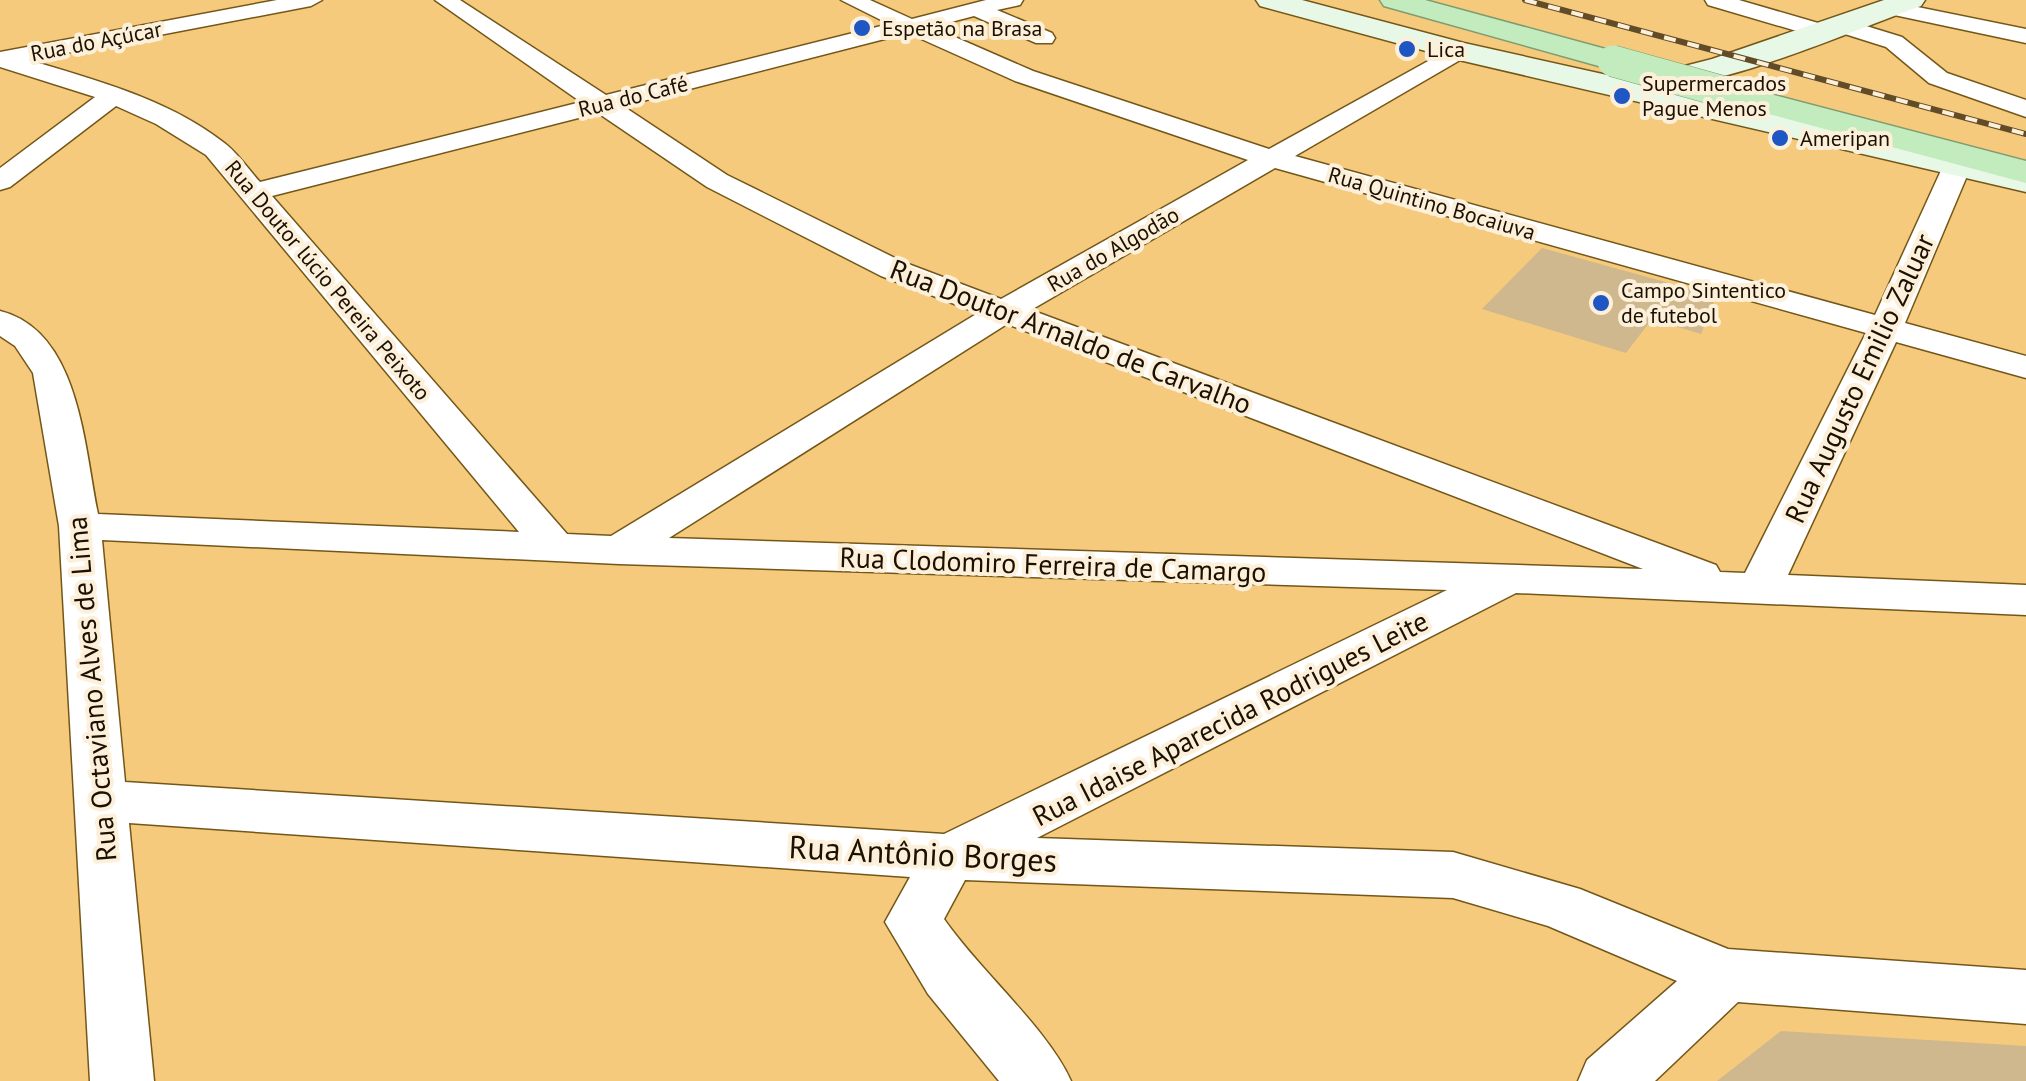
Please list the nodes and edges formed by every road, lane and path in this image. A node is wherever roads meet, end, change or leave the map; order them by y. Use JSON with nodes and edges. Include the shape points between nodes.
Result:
{"nodes":[{"id":1,"x":311,"y":0,"type":"edge"},
{"id":2,"x":446,"y":0,"type":"edge"},
{"id":3,"x":852,"y":0,"type":"edge"},
{"id":4,"x":1012,"y":0,"type":"edge"},
{"id":5,"x":1270,"y":0,"type":"edge"},
{"id":6,"x":1314,"y":0,"type":"edge"},
{"id":7,"x":1394,"y":0,"type":"edge"},
{"id":8,"x":1448,"y":0,"type":"edge"},
{"id":9,"x":1716,"y":0,"type":"edge"},
{"id":10,"x":1954,"y":0,"type":"edge"},
{"id":11,"x":1896,"y":5,"type":"edge"},
{"id":12,"x":975,"y":9,"type":"junction"},
{"id":13,"x":911,"y":26,"type":"junction"},
{"id":14,"x":1827,"y":27,"type":"junction"},
{"id":15,"x":1361,"y":28,"type":"junction"},
{"id":16,"x":2026,"y":36,"type":"edge"},
{"id":17,"x":1044,"y":38,"type":"dead end"},
{"id":18,"x":1894,"y":42,"type":"junction"},
{"id":19,"x":1459,"y":51,"type":"junction"},
{"id":20,"x":1522,"y":53,"type":"junction"},
{"id":21,"x":0,"y":59,"type":"edge"},
{"id":22,"x":1740,"y":88,"type":"junction"},
{"id":23,"x":114,"y":96,"type":"junction"},
{"id":24,"x":598,"y":104,"type":"junction"},
{"id":25,"x":2026,"y":109,"type":"edge"},
{"id":26,"x":2026,"y":156,"type":"edge"},
{"id":27,"x":1270,"y":158,"type":"junction"},
{"id":28,"x":1958,"y":164,"type":"junction"},
{"id":29,"x":2026,"y":172,"type":"edge"},
{"id":30,"x":0,"y":181,"type":"edge"},
{"id":31,"x":2026,"y":181,"type":"edge"},
{"id":32,"x":255,"y":192,"type":"junction"},
{"id":33,"x":1006,"y":310,"type":"junction"},
{"id":34,"x":0,"y":321,"type":"edge"},
{"id":35,"x":1885,"y":329,"type":"junction"},
{"id":36,"x":2026,"y":367,"type":"edge"},
{"id":37,"x":80,"y":526,"type":"junction"},
{"id":38,"x":553,"y":545,"type":"junction"},
{"id":39,"x":619,"y":550,"type":"junction"},
{"id":40,"x":1510,"y":578,"type":"junction"},
{"id":41,"x":1748,"y":590,"type":"junction"},
{"id":42,"x":2026,"y":600,"type":"edge"},
{"id":43,"x":102,"y":802,"type":"junction"},
{"id":44,"x":950,"y":858,"type":"junction"},
{"id":45,"x":1726,"y":975,"type":"junction"},
{"id":46,"x":2026,"y":997,"type":"edge"},
{"id":47,"x":122,"y":1081,"type":"edge"},
{"id":48,"x":1039,"y":1081,"type":"edge"},
{"id":49,"x":1610,"y":1081,"type":"edge"}],
"edges":[{"from":1,"to":21,"type":"street","name":"Rua do Açúcar"},
{"from":2,"to":24,"type":"street","name":"Rua Doutor Arnaldo de Carvalho"},
{"from":3,"to":13,"type":"street","name":"Rua Quintino Bocaiuva"},
{"from":4,"to":12,"type":"street","name":"Rua do Café"},
{"from":5,"to":15,"type":"main road"},
{"from":6,"to":20,"type":"main road"},
{"from":7,"to":22,"type":"highway","bridge":true},
{"from":8,"to":22,"type":"highway"},
{"from":9,"to":14,"type":"street"},
{"from":10,"to":11,"type":"main road"},
{"from":11,"to":14,"type":"main road"},
{"from":11,"to":16,"type":"street"},
{"from":11,"to":18,"type":"main road"},
{"from":12,"to":13,"type":"street","name":"Rua do Café"},
{"from":12,"to":17,"type":"street"},
{"from":13,"to":24,"type":"street","name":"Rua do Café"},
{"from":13,"to":27,"type":"street","name":"Rua Quintino Bocaiuva","via":[[1024,76]]},
{"from":14,"to":18,"type":"street"},
{"from":14,"to":20,"type":"main road","via":[[1673,78]]},
{"from":15,"to":19,"type":"main road"},
{"from":15,"to":20,"type":"main road"},
{"from":18,"to":25,"type":"street","via":[[1938,78]]},
{"from":19,"to":27,"type":"street","name":"Rua do Algodão"},
{"from":19,"to":28,"type":"main road"},
{"from":21,"to":23,"type":"street","name":"Rua Doutor lúcio Pereira Peixoto"},
{"from":22,"to":26,"type":"highway"},
{"from":22,"to":29,"type":"highway"},
{"from":23,"to":30,"type":"street"},
{"from":23,"to":32,"type":"street","name":"Rua Doutor lúcio Pereira Peixoto","via":[[208,143]]},
{"from":24,"to":32,"type":"street","name":"Rua do Café"},
{"from":24,"to":33,"type":"street","name":"Rua Doutor Arnaldo de Carvalho","via":[[782,216],[892,269]]},
{"from":27,"to":33,"type":"street","name":"Rua do Algodão"},
{"from":27,"to":35,"type":"street","name":"Rua Quintino Bocaiuva"},
{"from":28,"to":31,"type":"main road"},
{"from":28,"to":35,"type":"street","name":"Rua Augusto Emilio Zaluar"},
{"from":32,"to":38,"type":"street","name":"Rua Doutor lúcio Pereira Peixoto"},
{"from":33,"to":39,"type":"street","name":"Rua do Algodão"},
{"from":33,"to":41,"type":"street","name":"Rua Doutor Arnaldo de Carvalho"},
{"from":34,"to":37,"type":"street","name":"Rua Octaviano Alves de Lima","via":[[28,339],[52,373]]},
{"from":35,"to":36,"type":"street","name":"Rua Quintino Bocaiuva"},
{"from":35,"to":41,"type":"street","name":"Rua Augusto Emilio Zaluar"},
{"from":37,"to":38,"type":"street","name":"Rua Clodomiro Ferreira de Camargo"},
{"from":37,"to":43,"type":"street","name":"Rua Octaviano Alves de Lima"},
{"from":38,"to":39,"type":"street","name":"Rua Clodomiro Ferreira de Camargo"},
{"from":39,"to":40,"type":"street","name":"Rua Clodomiro Ferreira de Camargo"},
{"from":40,"to":41,"type":"street","name":"Rua Clodomiro Ferreira de Camargo"},
{"from":40,"to":44,"type":"street","name":"Rua Idaise Aparecida Rodrigues Leite"},
{"from":41,"to":42,"type":"street","name":"Rua Clodomiro Ferreira de Camargo"},
{"from":43,"to":44,"type":"street","name":"Rua Antônio Borges"},
{"from":43,"to":47,"type":"street","name":"Rua Octaviano Alves de Lima"},
{"from":44,"to":45,"type":"street","name":"Rua Antônio Borges","via":[[1453,875],[1560,906]]},
{"from":44,"to":48,"type":"street","via":[[914,922],[949,975]]},
{"from":45,"to":46,"type":"street","name":"Rua Antônio Borges"},
{"from":45,"to":49,"type":"street"}]}
